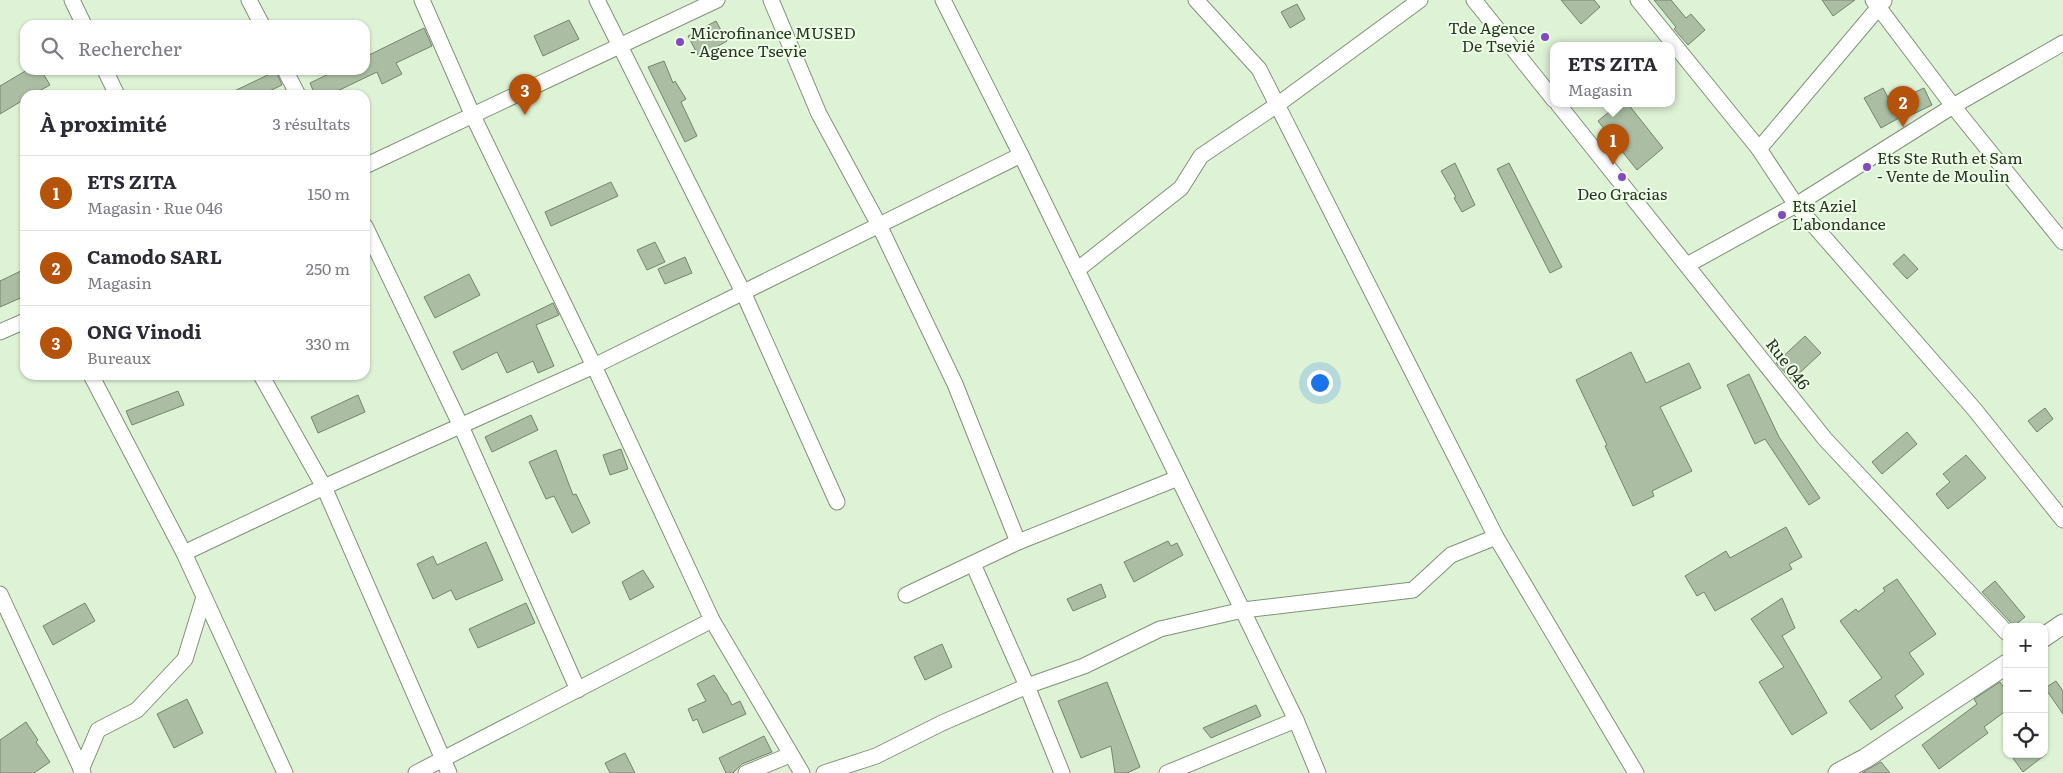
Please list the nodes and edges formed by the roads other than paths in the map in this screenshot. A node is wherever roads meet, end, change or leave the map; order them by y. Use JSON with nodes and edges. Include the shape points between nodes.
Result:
{"nodes":[{"id":1,"x":72,"y":0,"type":"edge"},
{"id":2,"x":249,"y":0,"type":"edge"},
{"id":3,"x":422,"y":0,"type":"edge"},
{"id":4,"x":597,"y":0,"type":"edge"},
{"id":5,"x":717,"y":0,"type":"edge"},
{"id":6,"x":771,"y":0,"type":"edge"},
{"id":7,"x":943,"y":0,"type":"edge"},
{"id":8,"x":1196,"y":0,"type":"edge"},
{"id":9,"x":1420,"y":0,"type":"edge"},
{"id":10,"x":1474,"y":0,"type":"edge"},
{"id":11,"x":1638,"y":0,"type":"edge"},
{"id":12,"x":1879,"y":2,"type":"edge"},
{"id":13,"x":82,"y":20,"type":"edge"},
{"id":14,"x":259,"y":20,"type":"edge"},
{"id":15,"x":1672,"y":42,"type":"edge"},
{"id":16,"x":2063,"y":43,"type":"edge"},
{"id":17,"x":1675,"y":46,"type":"edge"},
{"id":18,"x":620,"y":47,"type":"junction"},
{"id":19,"x":107,"y":75,"type":"edge"},
{"id":20,"x":288,"y":75,"type":"edge"},
{"id":21,"x":115,"y":90,"type":"edge"},
{"id":22,"x":296,"y":90,"type":"edge"},
{"id":23,"x":1550,"y":95,"type":"edge"},
{"id":24,"x":1277,"y":105,"type":"junction"},
{"id":25,"x":1952,"y":106,"type":"junction"},
{"id":26,"x":1560,"y":107,"type":"edge"},
{"id":27,"x":473,"y":116,"type":"junction"},
{"id":28,"x":1759,"y":149,"type":"junction"},
{"id":29,"x":1020,"y":155,"type":"junction"},
{"id":30,"x":370,"y":164,"type":"edge"},
{"id":31,"x":1796,"y":205,"type":"junction"},
{"id":32,"x":879,"y":225,"type":"junction"},
{"id":33,"x":370,"y":236,"type":"edge"},
{"id":34,"x":2063,"y":242,"type":"edge"},
{"id":35,"x":1687,"y":265,"type":"junction"},
{"id":36,"x":1077,"y":270,"type":"junction"},
{"id":37,"x":744,"y":292,"type":"junction"},
{"id":38,"x":20,"y":323,"type":"edge"},
{"id":39,"x":0,"y":332,"type":"edge"},
{"id":40,"x":594,"y":366,"type":"junction"},
{"id":41,"x":94,"y":380,"type":"edge"},
{"id":42,"x":264,"y":380,"type":"edge"},
{"id":43,"x":461,"y":426,"type":"junction"},
{"id":44,"x":1178,"y":478,"type":"junction"},
{"id":45,"x":324,"y":487,"type":"junction"},
{"id":46,"x":837,"y":502,"type":"dead end"},
{"id":47,"x":2063,"y":520,"type":"edge"},
{"id":48,"x":1496,"y":537,"type":"junction"},
{"id":49,"x":1018,"y":542,"type":"junction"},
{"id":50,"x":184,"y":553,"type":"junction"},
{"id":51,"x":973,"y":564,"type":"junction"},
{"id":52,"x":0,"y":594,"type":"edge"},
{"id":53,"x":906,"y":595,"type":"dead end"},
{"id":54,"x":204,"y":598,"type":"junction"},
{"id":55,"x":1242,"y":610,"type":"junction"},
{"id":56,"x":712,"y":620,"type":"junction"},
{"id":57,"x":2063,"y":624,"type":"edge"},
{"id":58,"x":2003,"y":629,"type":"edge"},
{"id":59,"x":2048,"y":635,"type":"edge"},
{"id":60,"x":2003,"y":667,"type":"edge"},
{"id":61,"x":1027,"y":686,"type":"junction"},
{"id":62,"x":578,"y":690,"type":"junction"},
{"id":63,"x":1296,"y":720,"type":"junction"},
{"id":64,"x":790,"y":755,"type":"junction"},
{"id":65,"x":446,"y":767,"type":"edge"},
{"id":66,"x":82,"y":772,"type":"edge"},
{"id":67,"x":285,"y":773,"type":"edge"},
{"id":68,"x":416,"y":773,"type":"edge"},
{"id":69,"x":746,"y":773,"type":"edge"},
{"id":70,"x":802,"y":773,"type":"edge"},
{"id":71,"x":824,"y":773,"type":"edge"},
{"id":72,"x":1062,"y":773,"type":"edge"},
{"id":73,"x":1167,"y":773,"type":"edge"},
{"id":74,"x":1318,"y":773,"type":"edge"},
{"id":75,"x":1636,"y":773,"type":"edge"},
{"id":76,"x":1838,"y":773,"type":"edge"}],
"edges":[{"from":1,"to":13,"type":"street"},
{"from":2,"to":14,"type":"street"},
{"from":3,"to":27,"type":"street"},
{"from":4,"to":18,"type":"street"},
{"from":5,"to":18,"type":"street"},
{"from":6,"to":32,"type":"street","via":[[819,114]]},
{"from":7,"to":29,"type":"street"},
{"from":8,"to":24,"type":"street","via":[[1259,69]]},
{"from":9,"to":24,"type":"street"},
{"from":10,"to":23,"type":"street"},
{"from":11,"to":15,"type":"street"},
{"from":12,"to":25,"type":"street"},
{"from":12,"to":28,"type":"street"},
{"from":16,"to":25,"type":"street"},
{"from":17,"to":28,"type":"street"},
{"from":18,"to":27,"type":"street"},
{"from":18,"to":37,"type":"street"},
{"from":19,"to":21,"type":"street"},
{"from":20,"to":22,"type":"street"},
{"from":24,"to":36,"type":"street","via":[[1201,156],[1181,188]]},
{"from":24,"to":48,"type":"street"},
{"from":25,"to":31,"type":"street"},
{"from":25,"to":34,"type":"street"},
{"from":26,"to":35,"type":"street","name":"Rue 046","number":"Rue 046"},
{"from":27,"to":30,"type":"street"},
{"from":27,"to":40,"type":"street"},
{"from":28,"to":31,"type":"street"},
{"from":29,"to":32,"type":"street"},
{"from":29,"to":36,"type":"street"},
{"from":31,"to":35,"type":"street"},
{"from":31,"to":47,"type":"street","via":[[1975,410]]},
{"from":32,"to":37,"type":"street"},
{"from":32,"to":49,"type":"street","via":[[955,384]]},
{"from":33,"to":43,"type":"street"},
{"from":35,"to":58,"type":"street","name":"Rue 046","number":"Rue 046","via":[[1825,439]]},
{"from":36,"to":44,"type":"street"},
{"from":37,"to":40,"type":"street"},
{"from":37,"to":46,"type":"street"},
{"from":38,"to":39,"type":"street"},
{"from":40,"to":43,"type":"street"},
{"from":40,"to":56,"type":"street"},
{"from":41,"to":50,"type":"street"},
{"from":42,"to":45,"type":"street"},
{"from":43,"to":45,"type":"street"},
{"from":43,"to":62,"type":"street"},
{"from":44,"to":49,"type":"street"},
{"from":44,"to":55,"type":"street"},
{"from":45,"to":50,"type":"street"},
{"from":45,"to":65,"type":"street"},
{"from":48,"to":55,"type":"street","via":[[1451,555],[1413,590]]},
{"from":48,"to":75,"type":"street"},
{"from":49,"to":51,"type":"street"},
{"from":50,"to":54,"type":"street"},
{"from":51,"to":53,"type":"street"},
{"from":51,"to":61,"type":"street"},
{"from":52,"to":66,"type":"street"},
{"from":54,"to":66,"type":"street","via":[[185,659],[137,710],[98,730]]},
{"from":54,"to":67,"type":"street"},
{"from":55,"to":61,"type":"street","via":[[1160,629],[1084,666]]},
{"from":55,"to":63,"type":"street"},
{"from":56,"to":62,"type":"street"},
{"from":56,"to":64,"type":"street"},
{"from":57,"to":59,"type":"street"},
{"from":60,"to":76,"type":"street","via":[[1866,758]]},
{"from":61,"to":71,"type":"street","via":[[876,756]]},
{"from":61,"to":72,"type":"street"},
{"from":62,"to":65,"type":"street"},
{"from":63,"to":73,"type":"street"},
{"from":63,"to":74,"type":"street"},
{"from":64,"to":69,"type":"street"},
{"from":64,"to":70,"type":"street"},
{"from":65,"to":68,"type":"street"}]}
